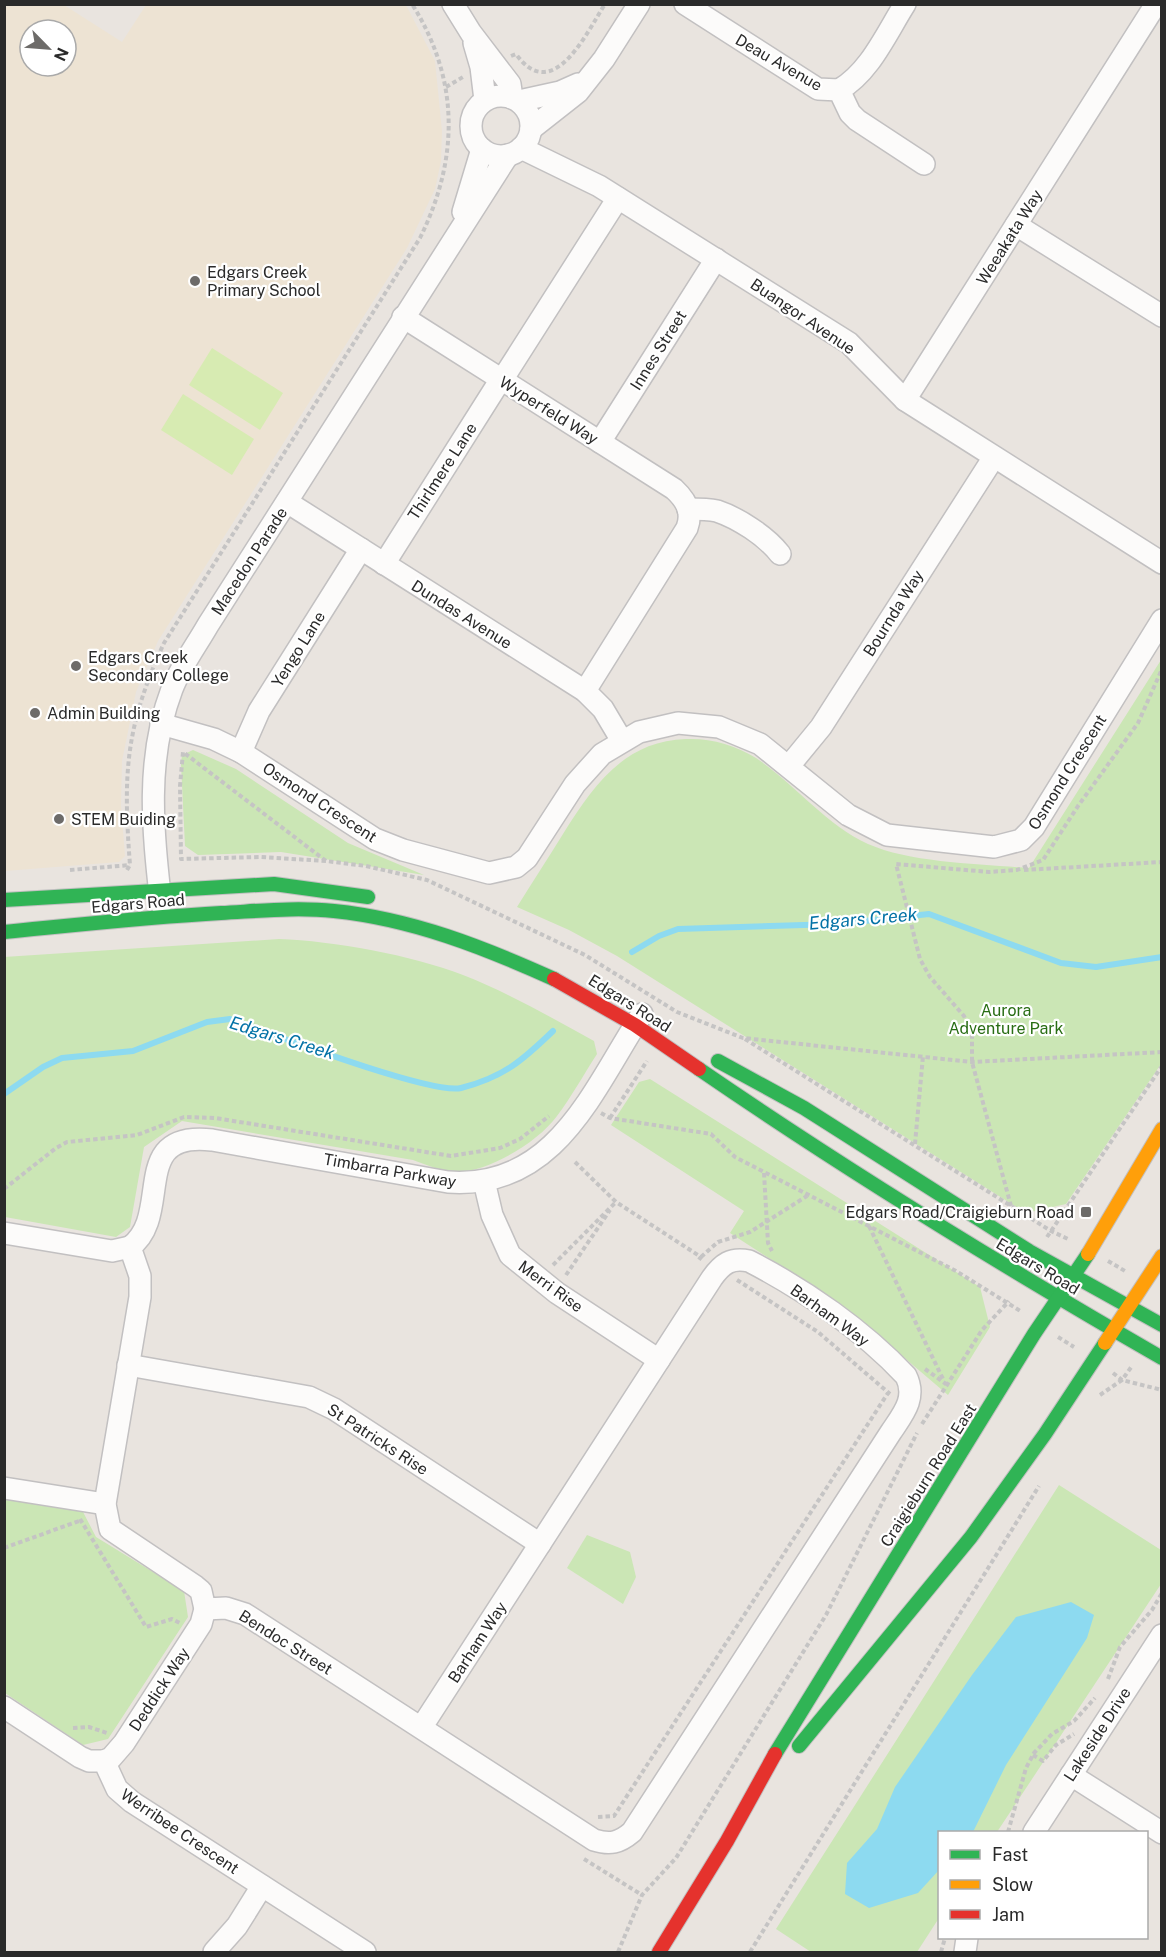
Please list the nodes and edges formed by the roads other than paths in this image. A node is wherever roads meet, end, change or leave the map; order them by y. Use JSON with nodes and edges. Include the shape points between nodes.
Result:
{"nodes":[{"id":1,"x":453,"y":4,"type":"edge"},
{"id":2,"x":639,"y":4,"type":"edge"},
{"id":3,"x":685,"y":4,"type":"edge"},
{"id":4,"x":905,"y":4,"type":"edge"},
{"id":5,"x":1155,"y":4,"type":"edge"},
{"id":6,"x":488,"y":64,"type":"junction"},
{"id":7,"x":591,"y":76,"type":"junction"},
{"id":8,"x":839,"y":90,"type":"junction"},
{"id":9,"x":485,"y":100,"type":"junction"},
{"id":10,"x":515,"y":100,"type":"junction"},
{"id":11,"x":531,"y":129,"type":"junction"},
{"id":12,"x":482,"y":149,"type":"junction"},
{"id":13,"x":515,"y":152,"type":"junction"},
{"id":14,"x":924,"y":164,"type":"dead end"},
{"id":15,"x":618,"y":198,"type":"junction"},
{"id":16,"x":1017,"y":225,"type":"junction"},
{"id":17,"x":452,"y":240,"type":"junction"},
{"id":18,"x":716,"y":259,"type":"junction"},
{"id":19,"x":1161,"y":316,"type":"edge"},
{"id":20,"x":403,"y":318,"type":"junction"},
{"id":21,"x":502,"y":380,"type":"junction"},
{"id":22,"x":905,"y":400,"type":"junction"},
{"id":23,"x":600,"y":442,"type":"junction"},
{"id":24,"x":994,"y":457,"type":"junction"},
{"id":25,"x":287,"y":502,"type":"junction"},
{"id":26,"x":688,"y":509,"type":"junction"},
{"id":27,"x":361,"y":549,"type":"junction"},
{"id":28,"x":780,"y":554,"type":"dead end"},
{"id":29,"x":1161,"y":563,"type":"edge"},
{"id":30,"x":384,"y":564,"type":"junction"},
{"id":31,"x":1161,"y":620,"type":"edge"},
{"id":32,"x":585,"y":691,"type":"junction"},
{"id":33,"x":161,"y":724,"type":"junction"},
{"id":34,"x":621,"y":741,"type":"junction"},
{"id":35,"x":241,"y":752,"type":"junction"},
{"id":36,"x":789,"y":766,"type":"junction"},
{"id":37,"x":160,"y":888,"type":"junction"},
{"id":38,"x":4,"y":900,"type":"edge"},
{"id":39,"x":382,"y":900,"type":"dead end"},
{"id":40,"x":163,"y":916,"type":"junction"},
{"id":41,"x":4,"y":932,"type":"edge"},
{"id":42,"x":634,"y":1013,"type":"junction"},
{"id":43,"x":703,"y":1051,"type":"dead end"},
{"id":44,"x":1161,"y":1129,"type":"edge"},
{"id":45,"x":484,"y":1181,"type":"junction"},
{"id":46,"x":4,"y":1233,"type":"edge"},
{"id":47,"x":130,"y":1247,"type":"junction"},
{"id":48,"x":1161,"y":1256,"type":"edge"},
{"id":49,"x":1072,"y":1275,"type":"junction"},
{"id":50,"x":1057,"y":1298,"type":"junction"},
{"id":51,"x":1130,"y":1306,"type":"junction"},
{"id":52,"x":1161,"y":1325,"type":"edge"},
{"id":53,"x":1114,"y":1330,"type":"junction"},
{"id":54,"x":1161,"y":1358,"type":"edge"},
{"id":55,"x":659,"y":1360,"type":"junction"},
{"id":56,"x":128,"y":1365,"type":"junction"},
{"id":57,"x":4,"y":1488,"type":"edge"},
{"id":58,"x":89,"y":1509,"type":"junction"},
{"id":59,"x":540,"y":1544,"type":"junction"},
{"id":60,"x":206,"y":1609,"type":"junction"},
{"id":61,"x":1161,"y":1635,"type":"edge"},
{"id":62,"x":4,"y":1707,"type":"edge"},
{"id":63,"x":421,"y":1728,"type":"junction"},
{"id":64,"x":104,"y":1761,"type":"junction"},
{"id":65,"x":1071,"y":1775,"type":"junction"},
{"id":66,"x":1035,"y":1831,"type":"edge"},
{"id":67,"x":1161,"y":1833,"type":"edge"},
{"id":68,"x":594,"y":1840,"type":"joint"},
{"id":69,"x":727,"y":1841,"type":"junction"},
{"id":70,"x":262,"y":1886,"type":"junction"},
{"id":71,"x":214,"y":1953,"type":"edge"},
{"id":72,"x":365,"y":1953,"type":"edge"},
{"id":73,"x":658,"y":1953,"type":"edge"}],
"edges":[{"from":1,"to":6,"type":"street"},
{"from":2,"to":7,"type":"street"},
{"from":3,"to":8,"type":"street","name":"Deau Avenue","via":[[818,89]]},
{"from":4,"to":8,"type":"street","via":[[863,71]]},
{"from":5,"to":16,"type":"street","name":"Weeakata Way"},
{"from":6,"to":9,"type":"street"},
{"from":6,"to":10,"type":"street","via":[[510,84]]},
{"from":7,"to":10,"type":"street","via":[[560,92]]},
{"from":7,"to":11,"type":"street","via":[[578,92]]},
{"from":8,"to":14,"type":"street","name":"Deau Avenue","via":[[856,120]]},
{"from":9,"to":10,"type":"street","via":[[498,96]]},
{"from":9,"to":12,"type":"street","via":[[476,108],[471,130]]},
{"from":10,"to":11,"type":"street","via":[[529,114]]},
{"from":11,"to":13,"type":"street"},
{"from":12,"to":13,"type":"street","via":[[499,156]]},
{"from":12,"to":17,"type":"street","name":"Macedon Parade","via":[[474,183]]},
{"from":13,"to":15,"type":"street","name":"Buangor Avenue"},
{"from":13,"to":17,"type":"street","name":"Macedon Parade"},
{"from":15,"to":18,"type":"street","name":"Buangor Avenue"},
{"from":15,"to":21,"type":"street","name":"Thirlmere Lane"},
{"from":16,"to":19,"type":"street"},
{"from":16,"to":22,"type":"street","name":"Weeakata Way"},
{"from":17,"to":20,"type":"street","name":"Macedon Parade"},
{"from":18,"to":22,"type":"street","name":"Buangor Avenue","via":[[849,343]]},
{"from":18,"to":23,"type":"street","name":"Innes Street"},
{"from":20,"to":21,"type":"street","name":"Wyperfeld Way"},
{"from":20,"to":25,"type":"street","name":"Macedon Parade"},
{"from":21,"to":23,"type":"street","name":"Wyperfeld Way"},
{"from":21,"to":30,"type":"street","name":"Thirlmere Lane"},
{"from":22,"to":24,"type":"street","name":"Buangor Avenue"},
{"from":23,"to":26,"type":"street","name":"Wyperfeld Way","via":[[674,489]]},
{"from":24,"to":29,"type":"street","name":"Buangor Avenue"},
{"from":24,"to":36,"type":"street","name":"Bournda Way","via":[[821,727]]},
{"from":25,"to":27,"type":"street","name":"Dundas Avenue"},
{"from":25,"to":33,"type":"street","name":"Macedon Parade","via":[[181,670]]},
{"from":26,"to":28,"type":"street","via":[[724,514],[764,538]]},
{"from":26,"to":32,"type":"street","via":[[685,532]]},
{"from":27,"to":30,"type":"street","name":"Dundas Avenue"},
{"from":27,"to":35,"type":"street","name":"Yengo Lane","via":[[259,711]]},
{"from":30,"to":32,"type":"street","name":"Dundas Avenue"},
{"from":31,"to":36,"type":"street","name":"Osmond Crescent","via":[[1034,826],[1010,845],[983,848],[887,835],[848,815]]},
{"from":32,"to":34,"type":"street","name":"Dundas Avenue","via":[[603,709]]},
{"from":33,"to":35,"type":"street","name":"Osmond Crescent","via":[[214,739]]},
{"from":33,"to":37,"type":"street","name":"Macedon Parade","via":[[153,762],[152,793]]},
{"from":34,"to":35,"type":"street","name":"Osmond Crescent","via":[[585,771],[527,858],[516,867],[489,873],[375,839]]},
{"from":34,"to":36,"type":"street","name":"Osmond Crescent","via":[[657,726],[699,723],[742,735]]},
{"from":37,"to":38,"type":"main road","name":"Edgars Road"},
{"from":37,"to":39,"type":"main road","name":"Edgars Road","via":[[274,884]]},
{"from":37,"to":40,"type":"street","name":"Macedon Parade"},
{"from":40,"to":41,"type":"main road","name":"Edgars Road"},
{"from":40,"to":42,"type":"main road","name":"Edgars Road","via":[[287,909],[384,919],[452,936]]},
{"from":42,"to":45,"type":"street","name":"Timbarra Parkway","via":[[572,1126],[536,1160]]},
{"from":42,"to":50,"type":"main road","name":"Edgars Road","via":[[800,1138]]},
{"from":43,"to":49,"type":"main road","name":"Edgars Road","via":[[804,1108]]},
{"from":44,"to":49,"type":"main road","name":"Craigieburn Road East"},
{"from":45,"to":47,"type":"street","name":"Timbarra Parkway","via":[[448,1182],[186,1138],[170,1147],[157,1169],[144,1232]]},
{"from":45,"to":55,"type":"street","name":"Merri Rise","via":[[492,1215],[510,1255],[557,1293]]},
{"from":46,"to":47,"type":"street","via":[[112,1251]]},
{"from":47,"to":56,"type":"street","via":[[141,1283]]},
{"from":48,"to":51,"type":"main road","name":"Craigieburn Road East"},
{"from":49,"to":50,"type":"main road","name":"Craigieburn Road East"},
{"from":49,"to":51,"type":"main road","name":"Edgars Road"},
{"from":50,"to":53,"type":"main road","name":"Edgars Road"},
{"from":50,"to":69,"type":"main road","name":"Craigieburn Road East","via":[[780,1746]]},
{"from":51,"to":52,"type":"main road","name":"Edgars Road"},
{"from":51,"to":53,"type":"main road","name":"Craigieburn Road East"},
{"from":53,"to":54,"type":"main road","name":"Edgars Road"},
{"from":53,"to":69,"type":"main road","name":"Craigieburn Road East","via":[[971,1536],[817,1722]]},
{"from":55,"to":59,"type":"street","name":"Barham Way"},
{"from":55,"to":68,"type":"street","name":"Barham Way","via":[[719,1269],[732,1259],[749,1261],[838,1318],[906,1376],[911,1391],[908,1406],[632,1832],[616,1843]]},
{"from":56,"to":58,"type":"street"},
{"from":56,"to":59,"type":"street","name":"St Patricks Rise","via":[[309,1397],[334,1409]]},
{"from":57,"to":58,"type":"street"},
{"from":58,"to":60,"type":"street","via":[[110,1529],[201,1591]]},
{"from":59,"to":63,"type":"street","name":"Barham Way"},
{"from":60,"to":63,"type":"street","name":"Bendoc Street","via":[[226,1608],[245,1614]]},
{"from":60,"to":64,"type":"street","name":"Deddick Way","via":[[196,1633],[124,1743]]},
{"from":61,"to":65,"type":"street","name":"Lakeside Drive"},
{"from":62,"to":64,"type":"street","via":[[89,1761]]},
{"from":63,"to":68,"type":"street","name":"Bendoc Street"},
{"from":64,"to":70,"type":"street","name":"Werribee Crescent","via":[[123,1795]]},
{"from":65,"to":66,"type":"street","name":"Lakeside Drive"},
{"from":65,"to":67,"type":"street"},
{"from":69,"to":73,"type":"main road","name":"Craigieburn Road East"},
{"from":70,"to":71,"type":"street"},
{"from":70,"to":72,"type":"street","name":"Werribee Crescent"}]}
